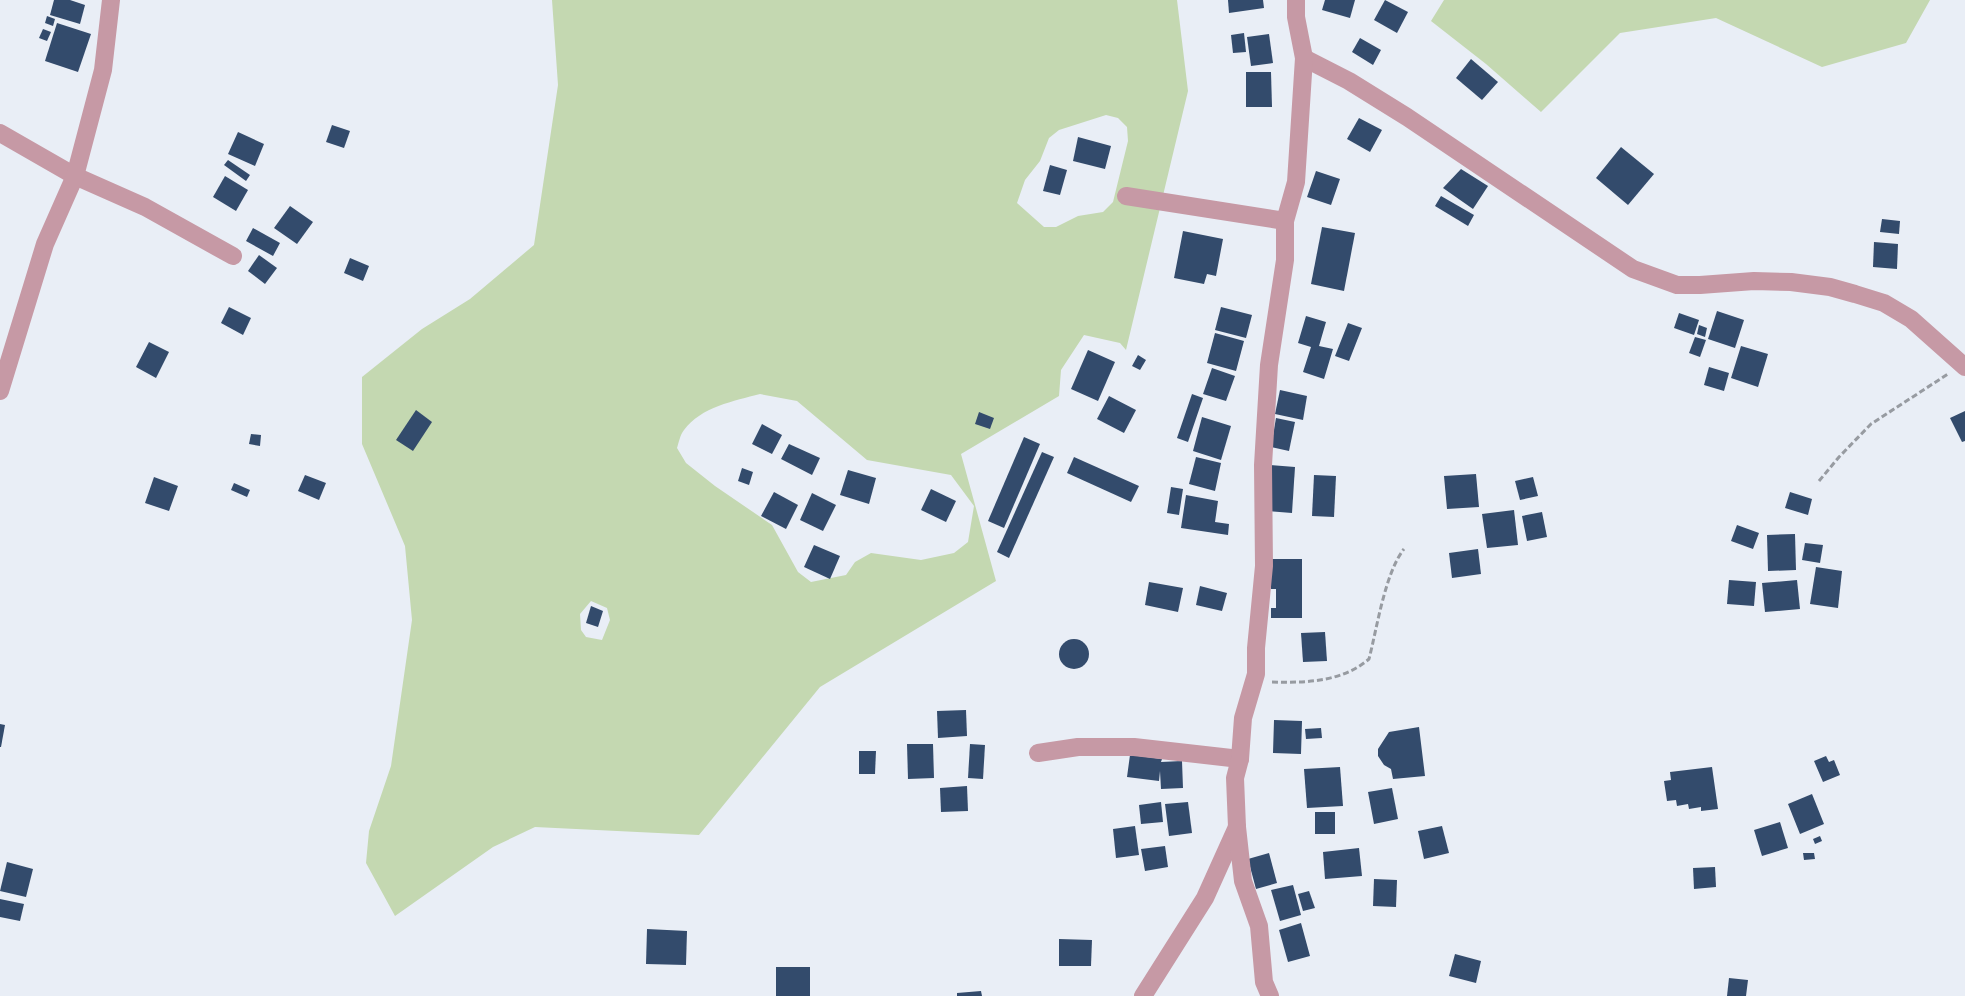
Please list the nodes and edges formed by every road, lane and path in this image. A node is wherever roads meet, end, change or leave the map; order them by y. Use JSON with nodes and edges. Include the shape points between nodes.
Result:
{"nodes":[{"id":1,"x":111,"y":0,"type":"edge"},
{"id":2,"x":1296,"y":0,"type":"edge"},
{"id":3,"x":1304,"y":58,"type":"junction"},
{"id":4,"x":0,"y":133,"type":"edge"},
{"id":5,"x":75,"y":177,"type":"junction"},
{"id":6,"x":1126,"y":196,"type":"dead end"},
{"id":7,"x":1285,"y":221,"type":"junction"},
{"id":8,"x":232,"y":256,"type":"dead end"},
{"id":9,"x":1964,"y":366,"type":"edge"},
{"id":10,"x":0,"y":391,"type":"edge"},
{"id":11,"x":1819,"y":481,"type":"dead end"},
{"id":12,"x":1404,"y":549,"type":"dead end"},
{"id":13,"x":1256,"y":674,"type":"junction"},
{"id":14,"x":1038,"y":753,"type":"dead end"},
{"id":15,"x":1240,"y":759,"type":"junction"},
{"id":16,"x":1237,"y":827,"type":"junction"},
{"id":17,"x":1143,"y":996,"type":"edge"},
{"id":18,"x":1270,"y":996,"type":"edge"}],
"edges":[{"from":1,"to":5,"type":"street","via":[[103,70]]},
{"from":2,"to":3,"type":"street"},
{"from":3,"to":7,"type":"street","via":[[1296,182]]},
{"from":3,"to":9,"type":"street","via":[[1407,117],[1633,270],[1677,285],[1754,280],[1830,287],[1855,294],[1884,303],[1911,319]]},
{"from":4,"to":5,"type":"street"},
{"from":5,"to":8,"type":"street","via":[[145,207]]},
{"from":5,"to":10,"type":"street","via":[[45,244]]},
{"from":6,"to":7,"type":"street"},
{"from":7,"to":13,"type":"street","via":[[1285,260],[1269,365],[1263,465],[1264,566]]},
{"from":9,"to":11,"type":"path","via":[[1871,424]]},
{"from":12,"to":13,"type":"path","via":[[1390,576],[1369,659],[1361,666],[1338,677],[1297,683],[1257,681]]},
{"from":13,"to":15,"type":"street","via":[[1243,718]]},
{"from":14,"to":15,"type":"street","via":[[1078,747],[1134,747]]},
{"from":15,"to":16,"type":"street","via":[[1235,778]]},
{"from":16,"to":17,"type":"street","via":[[1205,898]]},
{"from":16,"to":18,"type":"street","via":[[1243,881],[1259,926],[1264,982]]}]}
